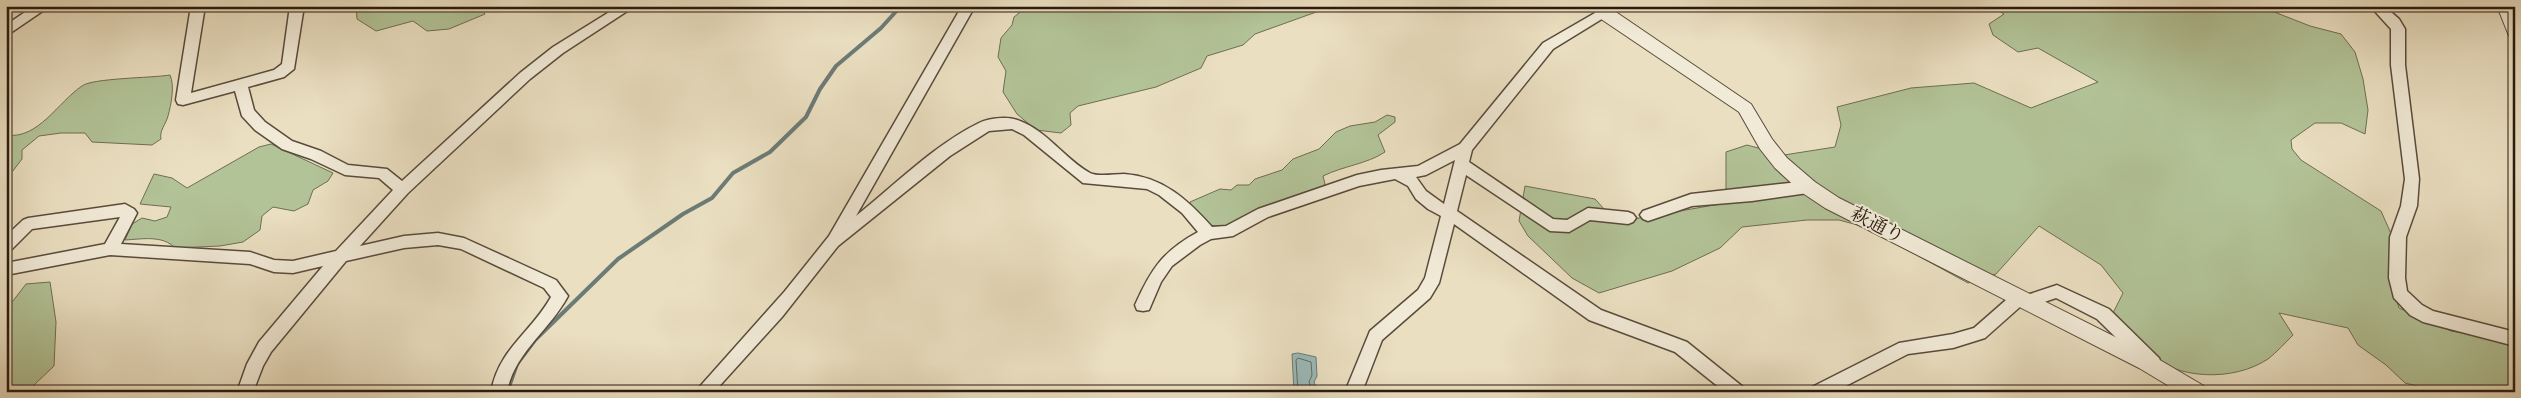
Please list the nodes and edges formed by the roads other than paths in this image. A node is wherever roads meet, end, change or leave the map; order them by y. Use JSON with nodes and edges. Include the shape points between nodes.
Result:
{"nodes":[{"id":1,"x":44,"y":6,"type":"edge"},
{"id":2,"x":198,"y":6,"type":"edge"},
{"id":3,"x":297,"y":6,"type":"edge"},
{"id":4,"x":629,"y":6,"type":"edge"},
{"id":5,"x":969,"y":6,"type":"edge"},
{"id":6,"x":2376,"y":6,"type":"edge"},
{"id":7,"x":2506,"y":6,"type":"edge"},
{"id":8,"x":1606,"y":9,"type":"edge"},
{"id":9,"x":6,"y":32,"type":"edge"},
{"id":10,"x":2515,"y":32,"type":"edge"},
{"id":11,"x":241,"y":85,"type":"junction"},
{"id":12,"x":1465,"y":148,"type":"junction"},
{"id":13,"x":1461,"y":164,"type":"junction"},
{"id":14,"x":1416,"y":177,"type":"junction"},
{"id":15,"x":1808,"y":187,"type":"junction"},
{"id":16,"x":403,"y":189,"type":"junction"},
{"id":17,"x":1449,"y":213,"type":"junction"},
{"id":18,"x":1648,"y":215,"type":"dead end"},
{"id":19,"x":1628,"y":218,"type":"dead end"},
{"id":20,"x":1208,"y":232,"type":"junction"},
{"id":21,"x":836,"y":241,"type":"junction"},
{"id":22,"x":6,"y":246,"type":"edge"},
{"id":23,"x":110,"y":249,"type":"junction"},
{"id":24,"x":341,"y":256,"type":"junction"},
{"id":25,"x":6,"y":268,"type":"edge"},
{"id":26,"x":2024,"y":300,"type":"junction"},
{"id":27,"x":1143,"y":305,"type":"dead end"},
{"id":28,"x":2515,"y":339,"type":"edge"},
{"id":29,"x":245,"y":392,"type":"edge"},
{"id":30,"x":499,"y":392,"type":"edge"},
{"id":31,"x":703,"y":392,"type":"edge"},
{"id":32,"x":1353,"y":392,"type":"edge"},
{"id":33,"x":1738,"y":392,"type":"edge"},
{"id":34,"x":1818,"y":392,"type":"edge"},
{"id":35,"x":2197,"y":392,"type":"edge"}],
"edges":[{"from":1,"to":9,"type":"street"},
{"from":2,"to":11,"type":"street","via":[[183,100]]},
{"from":3,"to":11,"type":"street","via":[[289,66],[279,74]]},
{"from":4,"to":16,"type":"street","via":[[558,50],[525,76]]},
{"from":5,"to":21,"type":"street"},
{"from":6,"to":28,"type":"street","via":[[2398,29],[2398,65],[2412,179],[2398,238],[2400,294],[2416,310],[2429,316]]},
{"from":7,"to":10,"type":"street"},
{"from":8,"to":12,"type":"street","via":[[1548,46]]},
{"from":8,"to":15,"type":"street","name":"萩通り","via":[[1745,108],[1781,163]]},
{"from":11,"to":16,"type":"street","via":[[247,112],[260,126],[287,145],[345,170],[382,173]]},
{"from":12,"to":13,"type":"street"},
{"from":12,"to":14,"type":"street"},
{"from":13,"to":17,"type":"street"},
{"from":13,"to":19,"type":"street","via":[[1550,225],[1569,226],[1588,214]]},
{"from":14,"to":17,"type":"street","via":[[1421,195]]},
{"from":14,"to":20,"type":"street","via":[[1381,175],[1272,210],[1228,232]]},
{"from":15,"to":18,"type":"street","via":[[1690,200]]},
{"from":15,"to":26,"type":"street","name":"萩通り","via":[[1832,203]]},
{"from":16,"to":24,"type":"street"},
{"from":17,"to":32,"type":"street","via":[[1433,279],[1424,294],[1376,336]]},
{"from":17,"to":33,"type":"street","via":[[1595,315],[1681,347]]},
{"from":20,"to":21,"type":"street","via":[[1188,209],[1164,191],[1150,184],[1088,179],[1029,131],[1014,124],[997,124],[985,126],[945,152]]},
{"from":20,"to":27,"type":"street","via":[[1179,249],[1158,271]]},
{"from":21,"to":31,"type":"street","via":[[792,297]]},
{"from":22,"to":23,"type":"street","via":[[28,224],[125,210],[129,213]]},
{"from":23,"to":24,"type":"street","via":[[250,258],[274,266],[300,266]]},
{"from":23,"to":25,"type":"street"},
{"from":24,"to":29,"type":"street","via":[[264,347]]},
{"from":24,"to":30,"type":"street","via":[[404,242],[438,240],[464,244],[550,284],[560,296],[555,309],[508,362]]},
{"from":26,"to":34,"type":"street","via":[[1979,333],[1953,341],[1905,348]]},
{"from":26,"to":35,"type":"street","name":"萩通り","via":[[2161,370]]}]}
